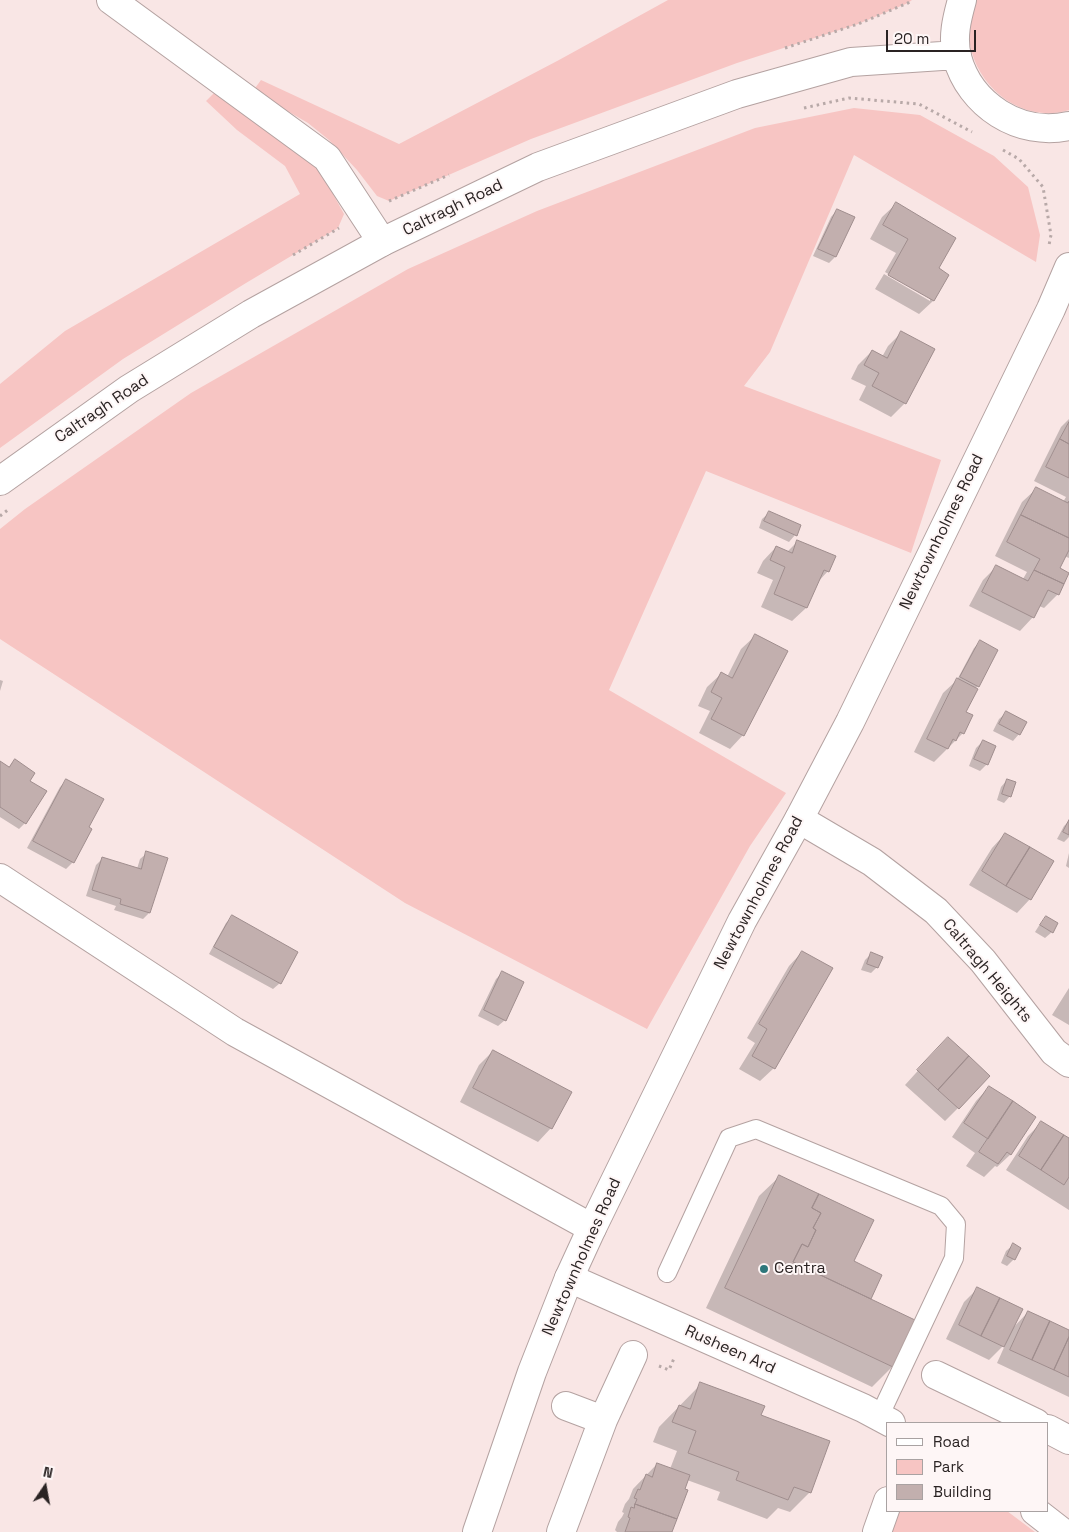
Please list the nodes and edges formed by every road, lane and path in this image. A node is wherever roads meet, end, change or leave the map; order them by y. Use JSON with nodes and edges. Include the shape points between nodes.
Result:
{"nodes":[{"id":1,"x":111,"y":0,"type":"edge"},
{"id":2,"x":962,"y":0,"type":"edge"},
{"id":3,"x":957,"y":55,"type":"junction"},
{"id":4,"x":803,"y":108,"type":"dead end"},
{"id":5,"x":1066,"y":133,"type":"edge"},
{"id":6,"x":975,"y":134,"type":"dead end"},
{"id":7,"x":997,"y":146,"type":"dead end"},
{"id":8,"x":382,"y":242,"type":"junction"},
{"id":9,"x":1058,"y":260,"type":"edge"},
{"id":10,"x":0,"y":481,"type":"edge"},
{"id":11,"x":14,"y":505,"type":"dead end"},
{"id":12,"x":0,"y":516,"type":"edge"},
{"id":13,"x":799,"y":819,"type":"junction"},
{"id":14,"x":0,"y":878,"type":"edge"},
{"id":15,"x":1069,"y":1063,"type":"edge"},
{"id":16,"x":592,"y":1228,"type":"junction"},
{"id":17,"x":667,"y":1273,"type":"dead end"},
{"id":18,"x":569,"y":1278,"type":"junction"},
{"id":19,"x":685,"y":1330,"type":"junction"},
{"id":20,"x":633,"y":1356,"type":"joint"},
{"id":21,"x":936,"y":1375,"type":"dead end"},
{"id":22,"x":566,"y":1406,"type":"dead end"},
{"id":23,"x":603,"y":1420,"type":"junction"},
{"id":24,"x":885,"y":1420,"type":"edge"},
{"id":25,"x":1034,"y":1422,"type":"edge"},
{"id":26,"x":1049,"y":1430,"type":"edge"},
{"id":27,"x":1069,"y":1440,"type":"edge"},
{"id":28,"x":886,"y":1506,"type":"edge"},
{"id":29,"x":1036,"y":1512,"type":"edge"},
{"id":30,"x":477,"y":1532,"type":"edge"},
{"id":31,"x":560,"y":1532,"type":"edge"},
{"id":32,"x":876,"y":1532,"type":"edge"},
{"id":33,"x":1062,"y":1532,"type":"edge"}],
"edges":[{"from":1,"to":8,"type":"street","via":[[328,158]]},
{"from":2,"to":3,"type":"street","via":[[955,24]]},
{"from":3,"to":5,"type":"street","via":[[966,81],[983,102],[1006,119]]},
{"from":3,"to":8,"type":"street","name":"Caltragh Road","via":[[851,62],[737,94],[538,167]]},
{"from":4,"to":6,"type":"path","via":[[849,98],[919,104]]},
{"from":7,"to":9,"type":"path","via":[[1019,159],[1043,187]]},
{"from":8,"to":10,"type":"street","name":"Caltragh Road","via":[[252,314],[137,384]]},
{"from":9,"to":13,"type":"street","name":"Newtownholmes Road","via":[[1051,309],[858,706]]},
{"from":11,"to":12,"type":"path"},
{"from":13,"to":15,"type":"street","name":"Caltragh Heights","via":[[872,862],[936,911],[983,961],[1054,1052]]},
{"from":13,"to":16,"type":"street","name":"Newtownholmes Road","via":[[737,930]]},
{"from":14,"to":16,"type":"street","via":[[235,1032]]},
{"from":16,"to":18,"type":"street","name":"Newtownholmes Road"},
{"from":17,"to":24,"type":"lane","via":[[729,1138],[756,1129],[941,1206],[956,1224],[954,1258]]},
{"from":18,"to":19,"type":"street","name":"Rusheen Ard"},
{"from":18,"to":30,"type":"street","name":"Newtownholmes Road","via":[[532,1372]]},
{"from":19,"to":20,"type":"path","via":[[669,1370]]},
{"from":19,"to":24,"type":"street","name":"Rusheen Ard"},
{"from":20,"to":23,"type":"street"},
{"from":21,"to":25,"type":"street"},
{"from":22,"to":23,"type":"street"},
{"from":23,"to":31,"type":"street"},
{"from":26,"to":27,"type":"street"},
{"from":28,"to":32,"type":"street"},
{"from":29,"to":33,"type":"street"}]}
